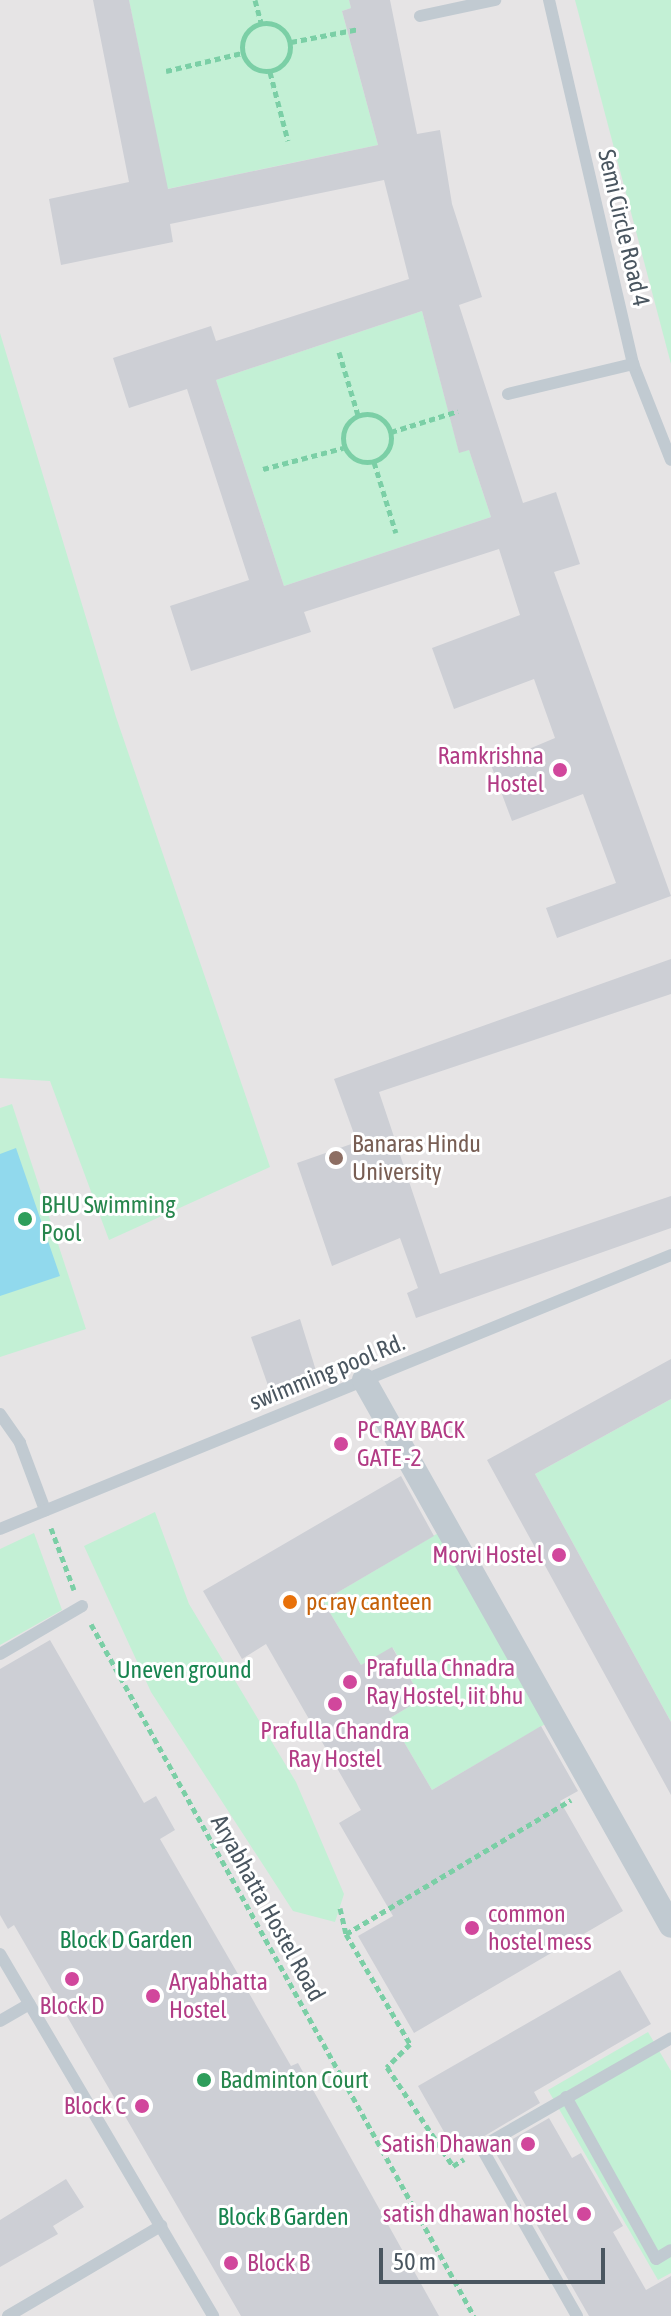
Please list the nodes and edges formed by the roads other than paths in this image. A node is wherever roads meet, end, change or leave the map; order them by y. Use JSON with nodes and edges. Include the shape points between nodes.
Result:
{"nodes":[{"id":1,"x":495,"y":0,"type":"edge"},
{"id":2,"x":549,"y":0,"type":"edge"},
{"id":3,"x":420,"y":16,"type":"dead end"},
{"id":4,"x":633,"y":364,"type":"junction"},
{"id":5,"x":508,"y":394,"type":"dead end"},
{"id":6,"x":671,"y":460,"type":"edge"},
{"id":7,"x":671,"y":1255,"type":"edge"},
{"id":8,"x":364,"y":1380,"type":"junction"},
{"id":9,"x":0,"y":1414,"type":"edge"},
{"id":10,"x":45,"y":1510,"type":"junction"},
{"id":11,"x":0,"y":1529,"type":"edge"},
{"id":12,"x":82,"y":1606,"type":"road end"},
{"id":13,"x":0,"y":1654,"type":"edge"},
{"id":14,"x":671,"y":1926,"type":"edge"},
{"id":15,"x":0,"y":1954,"type":"edge"},
{"id":16,"x":29,"y":2004,"type":"junction"},
{"id":17,"x":0,"y":2021,"type":"edge"},
{"id":18,"x":671,"y":2038,"type":"edge"},
{"id":19,"x":566,"y":2097,"type":"junction"},
{"id":20,"x":161,"y":2226,"type":"junction"},
{"id":21,"x":671,"y":2250,"type":"edge"},
{"id":22,"x":8,"y":2316,"type":"edge"},
{"id":23,"x":213,"y":2316,"type":"edge"},
{"id":24,"x":577,"y":2316,"type":"edge"}],
"edges":[{"from":1,"to":3,"type":"lane"},
{"from":2,"to":4,"type":"lane","name":"Semi Circle Road 4"},
{"from":4,"to":5,"type":"lane"},
{"from":4,"to":6,"type":"lane","name":"Semi Circle Road 4"},
{"from":7,"to":8,"type":"lane","name":"swimming pool Rd."},
{"from":8,"to":10,"type":"lane","name":"swimming pool Rd."},
{"from":8,"to":14,"type":"street"},
{"from":9,"to":10,"type":"lane","via":[[20,1443]]},
{"from":10,"to":11,"type":"lane","name":"swimming pool Rd."},
{"from":12,"to":13,"type":"lane"},
{"from":15,"to":16,"type":"lane"},
{"from":16,"to":17,"type":"lane"},
{"from":16,"to":20,"type":"lane"},
{"from":18,"to":19,"type":"lane"},
{"from":19,"to":21,"type":"lane","via":[[656,2259]]},
{"from":19,"to":24,"type":"lane","via":[[481,2147]]},
{"from":20,"to":22,"type":"lane"},
{"from":20,"to":23,"type":"lane"}]}
